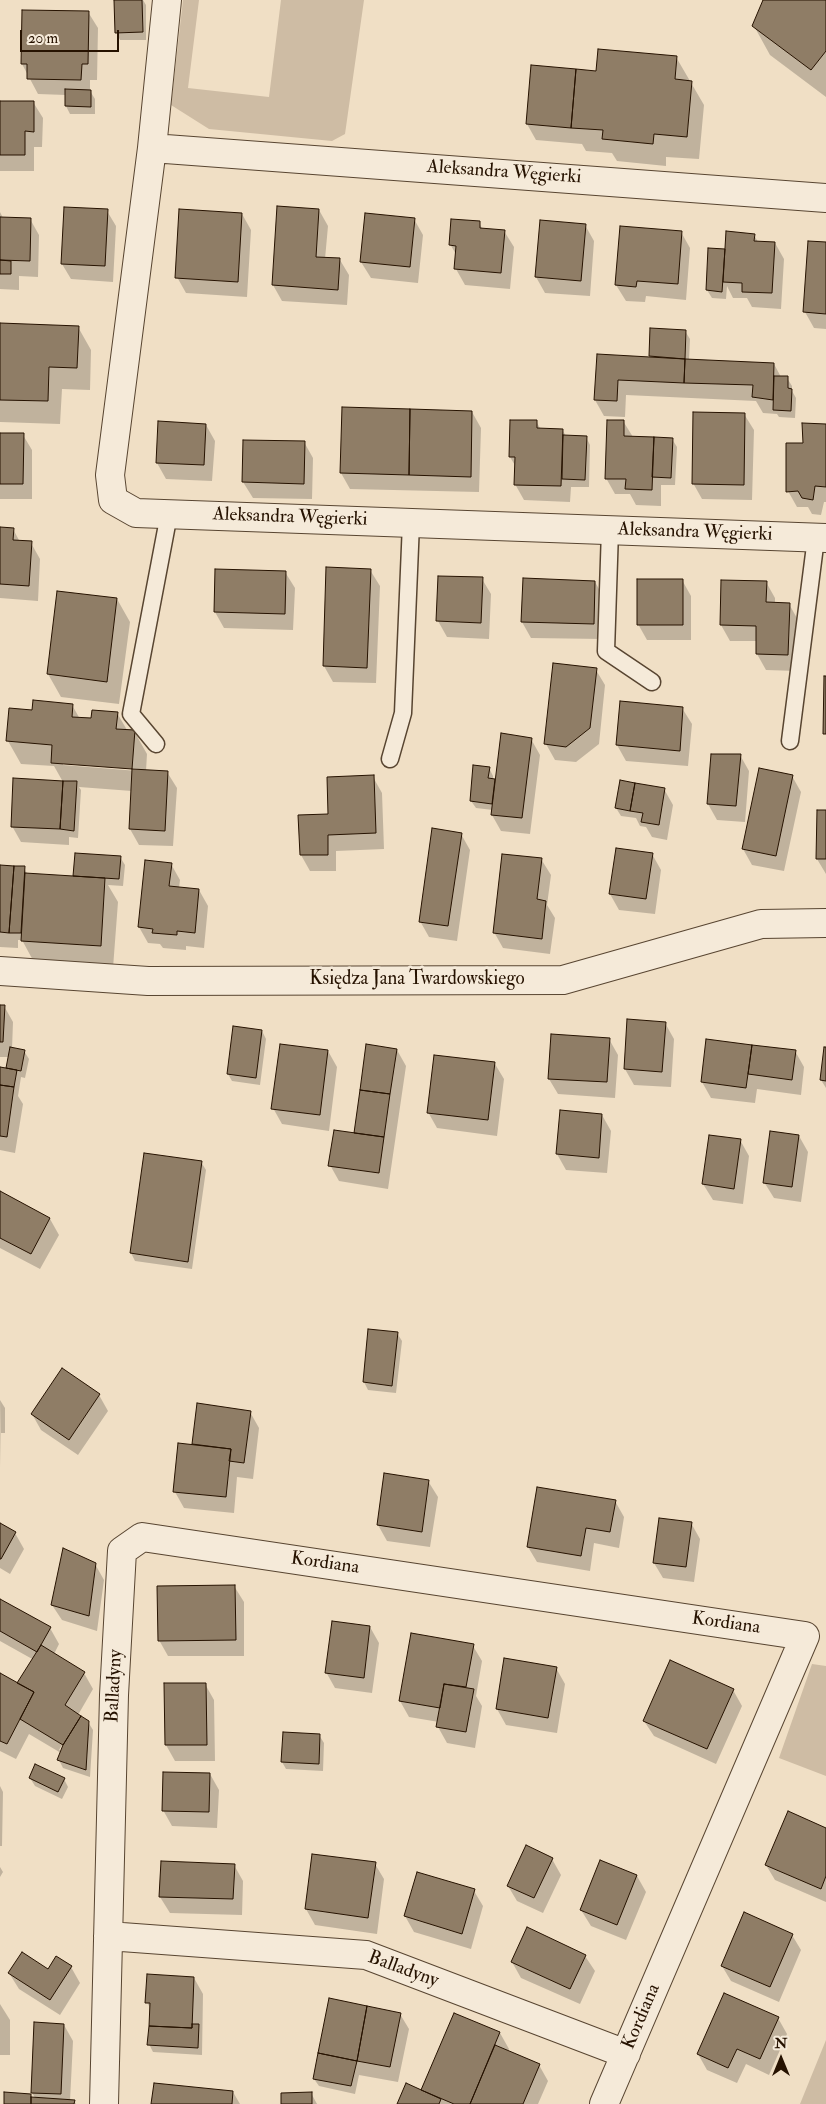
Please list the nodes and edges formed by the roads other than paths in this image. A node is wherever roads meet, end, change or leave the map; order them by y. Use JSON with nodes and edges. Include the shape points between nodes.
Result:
{"nodes":[{"id":1,"x":167,"y":0,"type":"edge"},
{"id":2,"x":152,"y":148,"type":"junction"},
{"id":3,"x":826,"y":198,"type":"edge"},
{"id":4,"x":169,"y":514,"type":"junction"},
{"id":5,"x":411,"y":523,"type":"junction"},
{"id":6,"x":610,"y":530,"type":"junction"},
{"id":7,"x":821,"y":538,"type":"edge"},
{"id":8,"x":652,"y":682,"type":"dead end"},
{"id":9,"x":790,"y":741,"type":"dead end"},
{"id":10,"x":156,"y":744,"type":"dead end"},
{"id":11,"x":390,"y":759,"type":"dead end"},
{"id":12,"x":826,"y":923,"type":"edge"},
{"id":13,"x":0,"y":971,"type":"edge"},
{"id":14,"x":142,"y":1537,"type":"joint"},
{"id":15,"x":816,"y":1636,"type":"edge"},
{"id":16,"x":108,"y":1936,"type":"junction"},
{"id":17,"x":626,"y":2054,"type":"junction"},
{"id":18,"x":104,"y":2104,"type":"edge"},
{"id":19,"x":604,"y":2104,"type":"edge"}],
"edges":[{"from":1,"to":2,"type":"street","name":"Aleksandra Węgierki"},
{"from":2,"to":3,"type":"street","name":"Aleksandra Węgierki"},
{"from":2,"to":4,"type":"street","name":"Aleksandra Węgierki","via":[[110,475],[113,500],[136,513]]},
{"from":4,"to":5,"type":"street","name":"Aleksandra Węgierki"},
{"from":4,"to":10,"type":"lane","via":[[131,714]]},
{"from":5,"to":6,"type":"street","name":"Aleksandra Węgierki"},
{"from":5,"to":11,"type":"lane","via":[[403,712]]},
{"from":6,"to":7,"type":"street","name":"Aleksandra Węgierki"},
{"from":6,"to":8,"type":"lane","via":[[606,651]]},
{"from":7,"to":9,"type":"lane"},
{"from":12,"to":13,"type":"street","name":"Księdza Jana Twardowskiego","via":[[761,924],[564,980],[148,981]]},
{"from":14,"to":15,"type":"street","name":"Kordiana"},
{"from":14,"to":16,"type":"street","name":"Balladyny","via":[[122,1551],[114,1695]]},
{"from":15,"to":17,"type":"street","name":"Kordiana"},
{"from":16,"to":17,"type":"street","name":"Balladyny","via":[[366,1955]]},
{"from":16,"to":18,"type":"street","name":"Balladyny"},
{"from":17,"to":19,"type":"street","name":"Kordiana"}]}
